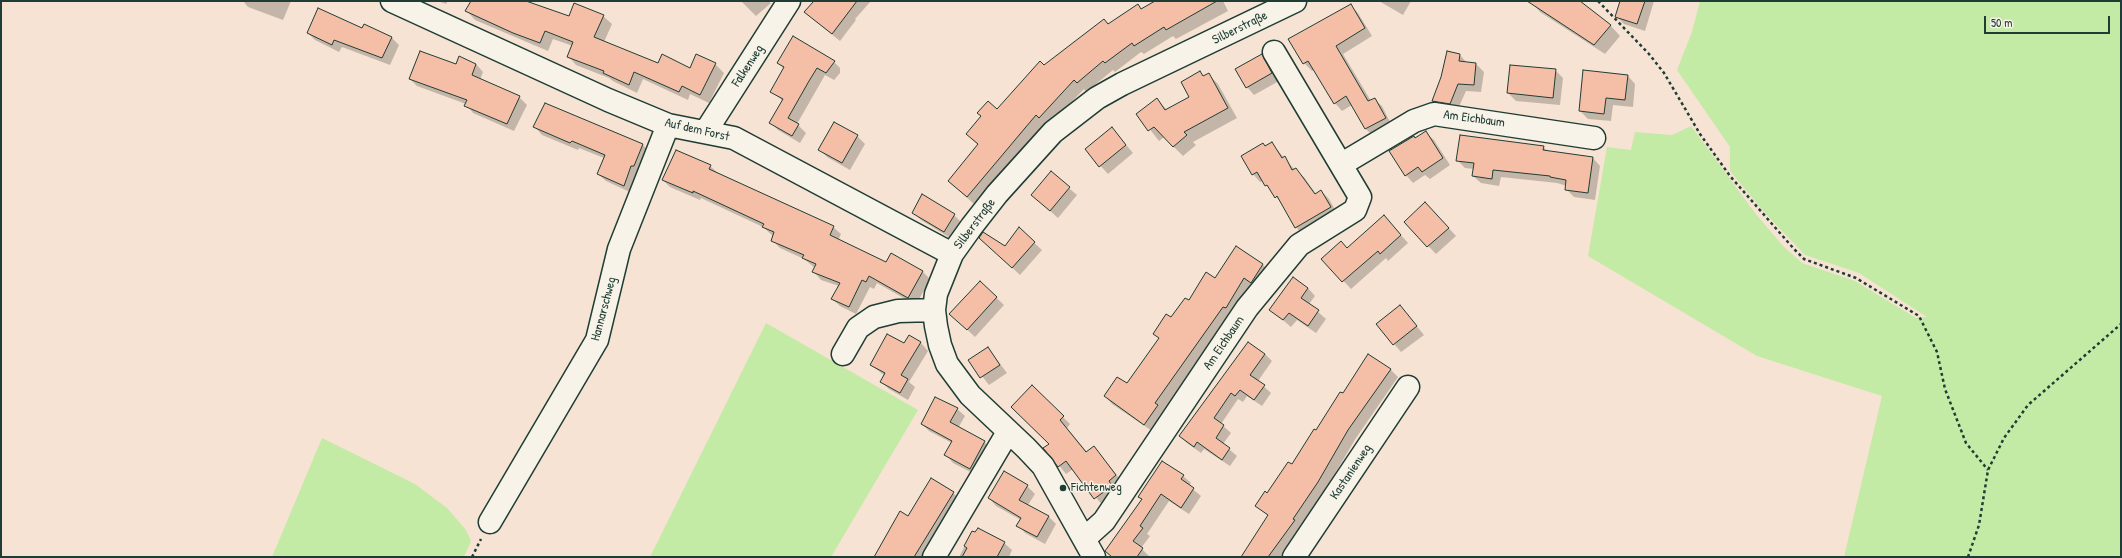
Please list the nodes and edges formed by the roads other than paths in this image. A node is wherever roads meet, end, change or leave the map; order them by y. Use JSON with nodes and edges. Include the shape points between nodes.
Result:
{"nodes":[{"id":1,"x":392,"y":1,"type":"edge"},
{"id":2,"x":789,"y":1,"type":"edge"},
{"id":3,"x":1295,"y":1,"type":"edge"},
{"id":4,"x":1274,"y":52,"type":"dead end"},
{"id":5,"x":668,"y":125,"type":"junction"},
{"id":6,"x":706,"y":131,"type":"junction"},
{"id":7,"x":1594,"y":138,"type":"dead end"},
{"id":8,"x":1342,"y":164,"type":"junction"},
{"id":9,"x":952,"y":254,"type":"junction"},
{"id":10,"x":934,"y":310,"type":"junction"},
{"id":11,"x":843,"y":354,"type":"dead end"},
{"id":12,"x":1408,"y":387,"type":"dead end"},
{"id":13,"x":1008,"y":432,"type":"junction"},
{"id":14,"x":490,"y":522,"type":"dead end"},
{"id":15,"x":1089,"y":548,"type":"edge"},
{"id":16,"x":934,"y":557,"type":"edge"},
{"id":17,"x":1294,"y":557,"type":"edge"}],
"edges":[{"from":1,"to":5,"type":"street","name":"Auf dem Forst"},
{"from":2,"to":6,"type":"street","name":"Falkenweg"},
{"from":3,"to":9,"type":"street","name":"Silberstraße","via":[[1097,98],[1053,132],[1032,154],[997,194]]},
{"from":4,"to":8,"type":"street","name":"Am Eichbaum"},
{"from":5,"to":6,"type":"street","name":"Auf dem Forst"},
{"from":5,"to":14,"type":"street","name":"Hannarschweg","via":[[619,249],[597,340]]},
{"from":6,"to":9,"type":"street","name":"Auf dem Forst","via":[[734,138]]},
{"from":7,"to":8,"type":"street","name":"Am Eichbaum","via":[[1434,114],[1414,122]]},
{"from":8,"to":15,"type":"street","name":"Am Eichbaum","via":[[1360,196],[1355,210],[1299,245],[1247,308],[1104,521]]},
{"from":9,"to":10,"type":"street","name":"Silberstraße","via":[[936,294]]},
{"from":10,"to":11,"type":"street","via":[[898,311],[874,317],[858,328]]},
{"from":10,"to":13,"type":"street","name":"Silberstraße","via":[[940,345],[947,364],[970,395]]},
{"from":12,"to":17,"type":"street","name":"Kastanienweg"},
{"from":13,"to":15,"type":"street","name":"Silberstraße","via":[[1042,466]]},
{"from":13,"to":16,"type":"street"}]}
